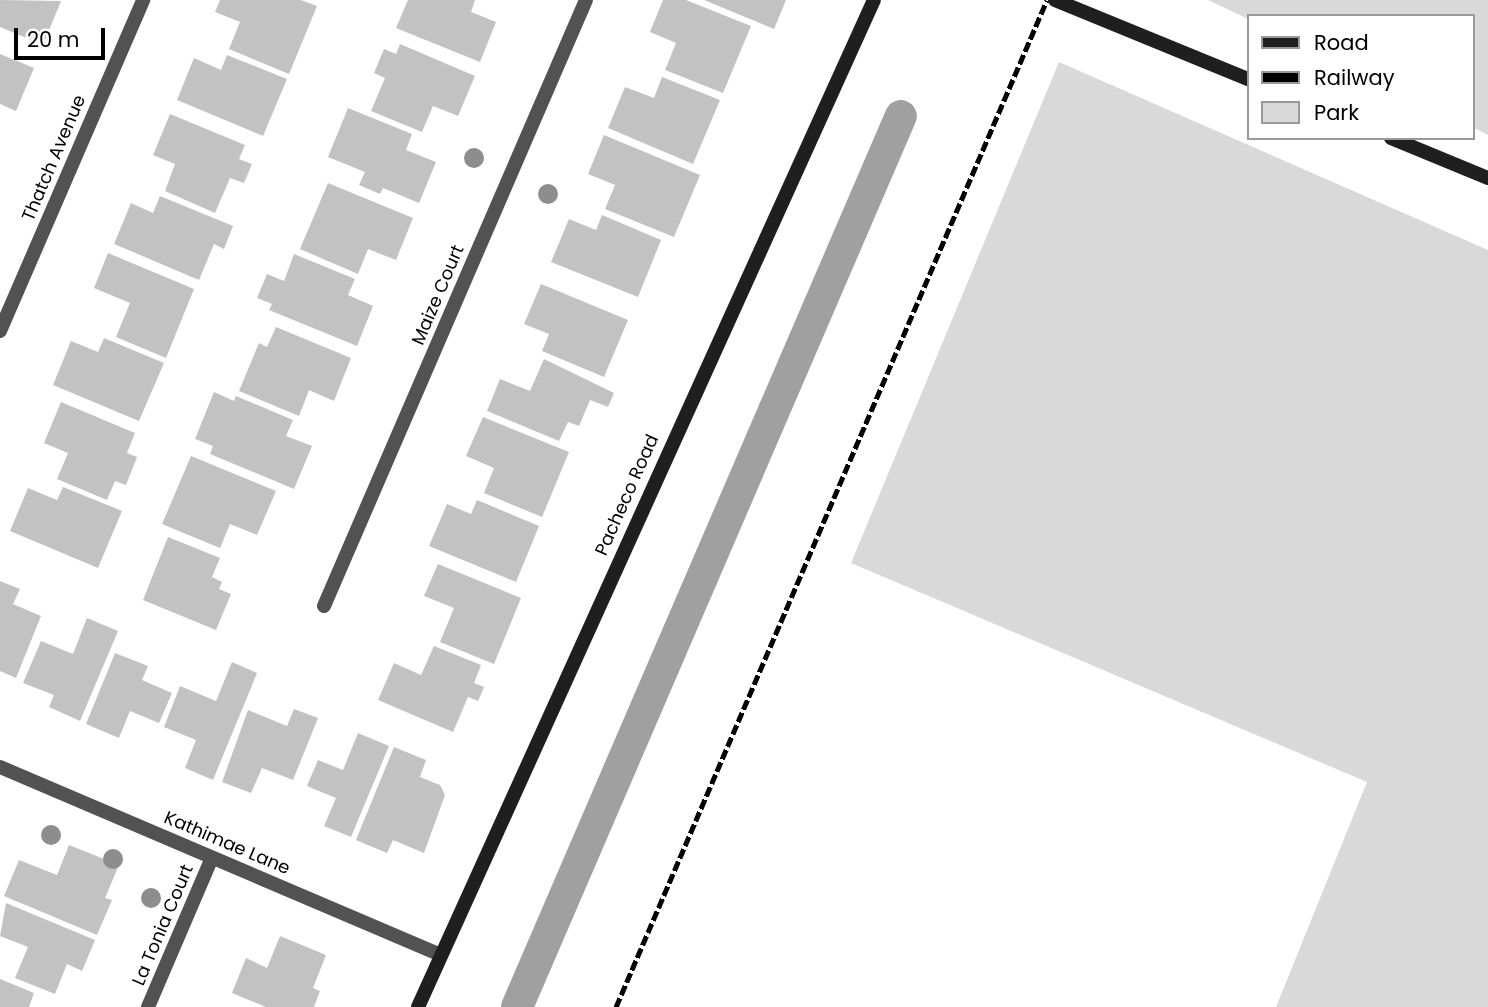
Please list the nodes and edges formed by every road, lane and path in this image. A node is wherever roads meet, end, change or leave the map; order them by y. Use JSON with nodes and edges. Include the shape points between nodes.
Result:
{"nodes":[{"id":1,"x":143,"y":0,"type":"edge"},
{"id":2,"x":586,"y":0,"type":"edge"},
{"id":3,"x":874,"y":0,"type":"edge"},
{"id":4,"x":1055,"y":0,"type":"edge"},
{"id":5,"x":1246,"y":78,"type":"edge"},
{"id":6,"x":1396,"y":140,"type":"edge"},
{"id":7,"x":1488,"y":178,"type":"edge"},
{"id":8,"x":0,"y":331,"type":"edge"},
{"id":9,"x":324,"y":606,"type":"dead end"},
{"id":10,"x":0,"y":767,"type":"edge"},
{"id":11,"x":212,"y":858,"type":"junction"},
{"id":12,"x":439,"y":954,"type":"junction"},
{"id":13,"x":148,"y":1007,"type":"edge"},
{"id":14,"x":418,"y":1007,"type":"edge"}],
"edges":[{"from":1,"to":8,"type":"street","name":"Thatch Avenue"},
{"from":2,"to":9,"type":"street","name":"Maize Court"},
{"from":3,"to":12,"type":"street","name":"Pacheco Road"},
{"from":4,"to":5,"type":"street"},
{"from":6,"to":7,"type":"street"},
{"from":10,"to":11,"type":"street","name":"Kathimae Lane"},
{"from":11,"to":12,"type":"street","name":"Kathimae Lane"},
{"from":11,"to":13,"type":"street","name":"La Tonia Court"},
{"from":12,"to":14,"type":"street","name":"Pacheco Road"}]}
